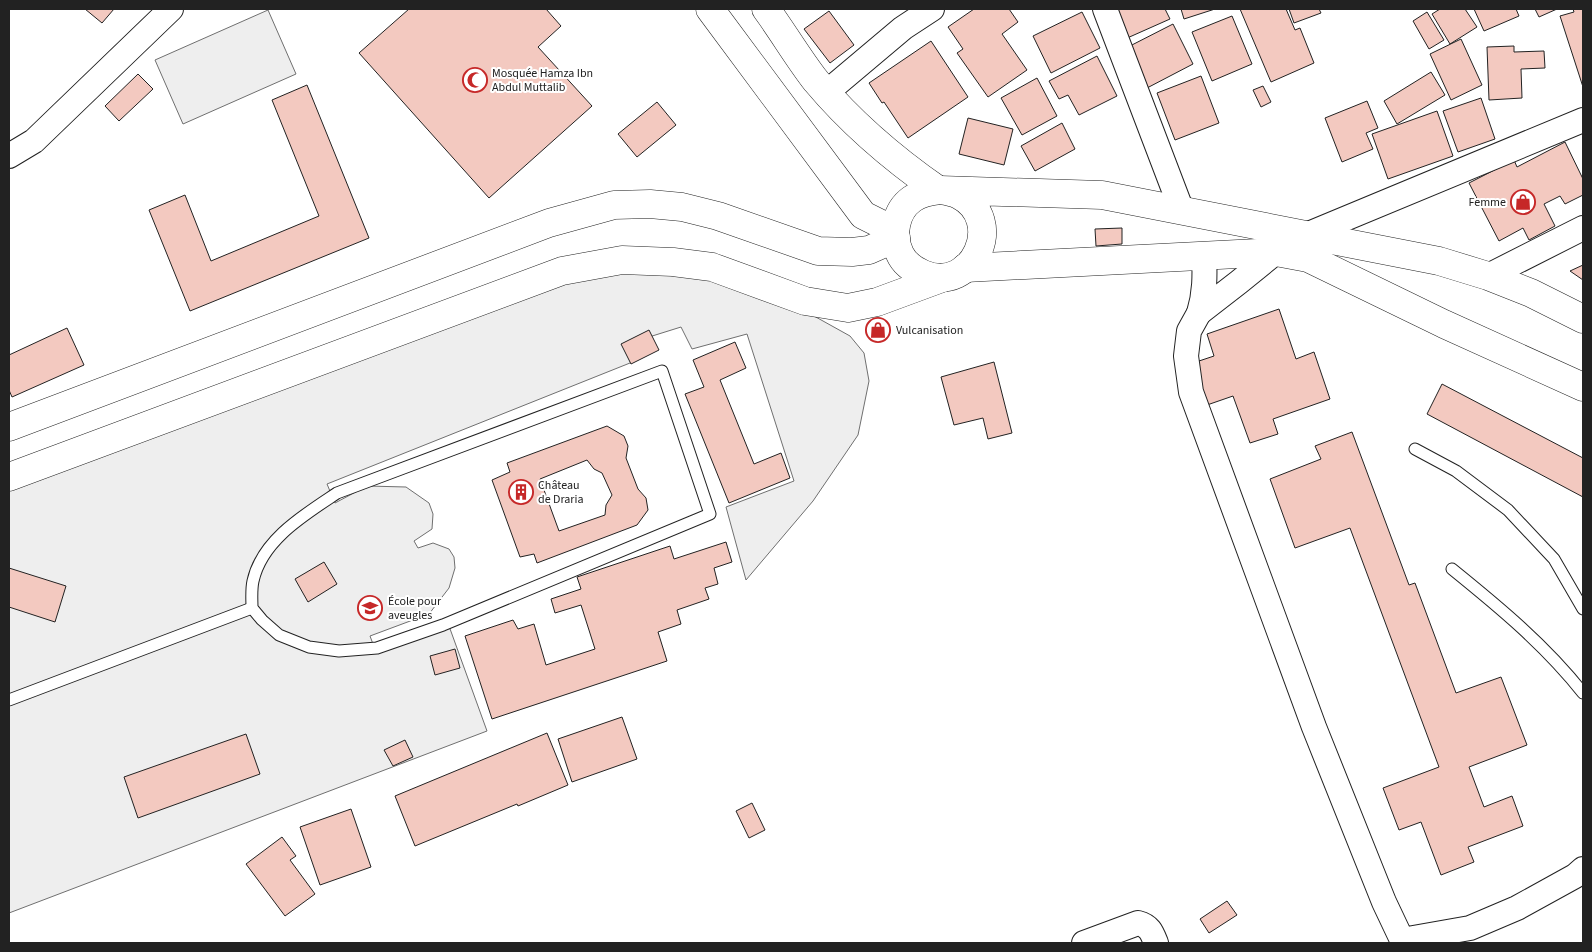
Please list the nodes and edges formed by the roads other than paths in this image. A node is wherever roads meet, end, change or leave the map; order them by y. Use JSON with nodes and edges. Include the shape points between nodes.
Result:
{"nodes":[{"id":1,"x":171,"y":9,"type":"edge"},
{"id":2,"x":710,"y":9,"type":"edge"},
{"id":3,"x":766,"y":9,"type":"edge"},
{"id":4,"x":932,"y":9,"type":"edge"},
{"id":5,"x":1105,"y":9,"type":"edge"},
{"id":6,"x":827,"y":92,"type":"junction"},
{"id":7,"x":1583,"y":120,"type":"edge"},
{"id":8,"x":9,"y":156,"type":"edge"},
{"id":9,"x":939,"y":190,"type":"junction"},
{"id":10,"x":1182,"y":211,"type":"junction"},
{"id":11,"x":1583,"y":228,"type":"edge"},
{"id":12,"x":896,"y":234,"type":"junction"},
{"id":13,"x":1306,"y":236,"type":"junction"},
{"id":14,"x":1276,"y":252,"type":"junction"},
{"id":15,"x":1204,"y":254,"type":"junction"},
{"id":16,"x":954,"y":273,"type":"junction"},
{"id":17,"x":1488,"y":276,"type":"junction"},
{"id":18,"x":1199,"y":313,"type":"junction"},
{"id":19,"x":1583,"y":319,"type":"edge"},
{"id":20,"x":1583,"y":387,"type":"edge"},
{"id":21,"x":9,"y":427,"type":"edge"},
{"id":22,"x":1415,"y":449,"type":"dead end"},
{"id":23,"x":9,"y":477,"type":"edge"},
{"id":24,"x":1452,"y":569,"type":"dead end"},
{"id":25,"x":252,"y":608,"type":"junction"},
{"id":26,"x":1583,"y":609,"type":"edge"},
{"id":27,"x":1583,"y":692,"type":"edge"},
{"id":28,"x":9,"y":700,"type":"edge"},
{"id":29,"x":1583,"y":869,"type":"edge"},
{"id":30,"x":1402,"y":942,"type":"edge"},
{"id":31,"x":1084,"y":943,"type":"edge"},
{"id":32,"x":1156,"y":943,"type":"edge"}],
"edges":[{"from":1,"to":8,"type":"street","via":[[34,141]]},
{"from":2,"to":12,"type":"street","via":[[863,215]]},
{"from":3,"to":6,"type":"street"},
{"from":4,"to":6,"type":"street","via":[[903,28]]},
{"from":5,"to":10,"type":"street"},
{"from":6,"to":9,"type":"street","via":[[864,132],[909,170]]},
{"from":7,"to":13,"type":"street"},
{"from":9,"to":10,"type":"street","via":[[1102,195]]},
{"from":9,"to":12,"type":"street","via":[[925,192],[912,199],[898,218]]},
{"from":9,"to":16,"type":"street","via":[[958,194],[970,203],[982,225],[976,257]]},
{"from":10,"to":13,"type":"street"},
{"from":11,"to":17,"type":"street"},
{"from":12,"to":16,"type":"street","via":[[901,256],[916,271],[930,277]]},
{"from":12,"to":21,"type":"street","via":[[869,250],[818,251],[718,216],[682,207],[614,205],[549,223]]},
{"from":13,"to":17,"type":"street","via":[[1439,261]]},
{"from":14,"to":15,"type":"street"},
{"from":14,"to":18,"type":"street"},
{"from":14,"to":20,"type":"street","via":[[1308,258]]},
{"from":15,"to":16,"type":"street"},
{"from":15,"to":18,"type":"street","via":[[1205,278]]},
{"from":16,"to":23,"type":"street","via":[[876,302],[848,308],[805,302],[712,267],[674,262],[622,260],[562,271]]},
{"from":17,"to":19,"type":"street"},
{"from":18,"to":30,"type":"street","via":[[1189,331],[1186,356],[1191,392],[1314,727]]},
{"from":22,"to":26,"type":"lane","via":[[1456,471],[1508,510],[1554,560]]},
{"from":24,"to":27,"type":"lane","via":[[1514,620]]},
{"from":25,"to":25,"type":"lane","via":[[279,635],[309,647],[339,651],[377,648],[442,625],[710,514],[662,371],[336,493],[276,539],[260,561],[253,582]]},
{"from":25,"to":28,"type":"lane"},
{"from":29,"to":30,"type":"street","via":[[1517,908],[1470,928]]},
{"from":31,"to":32,"type":"street","via":[[1138,923],[1150,929]]}]}
